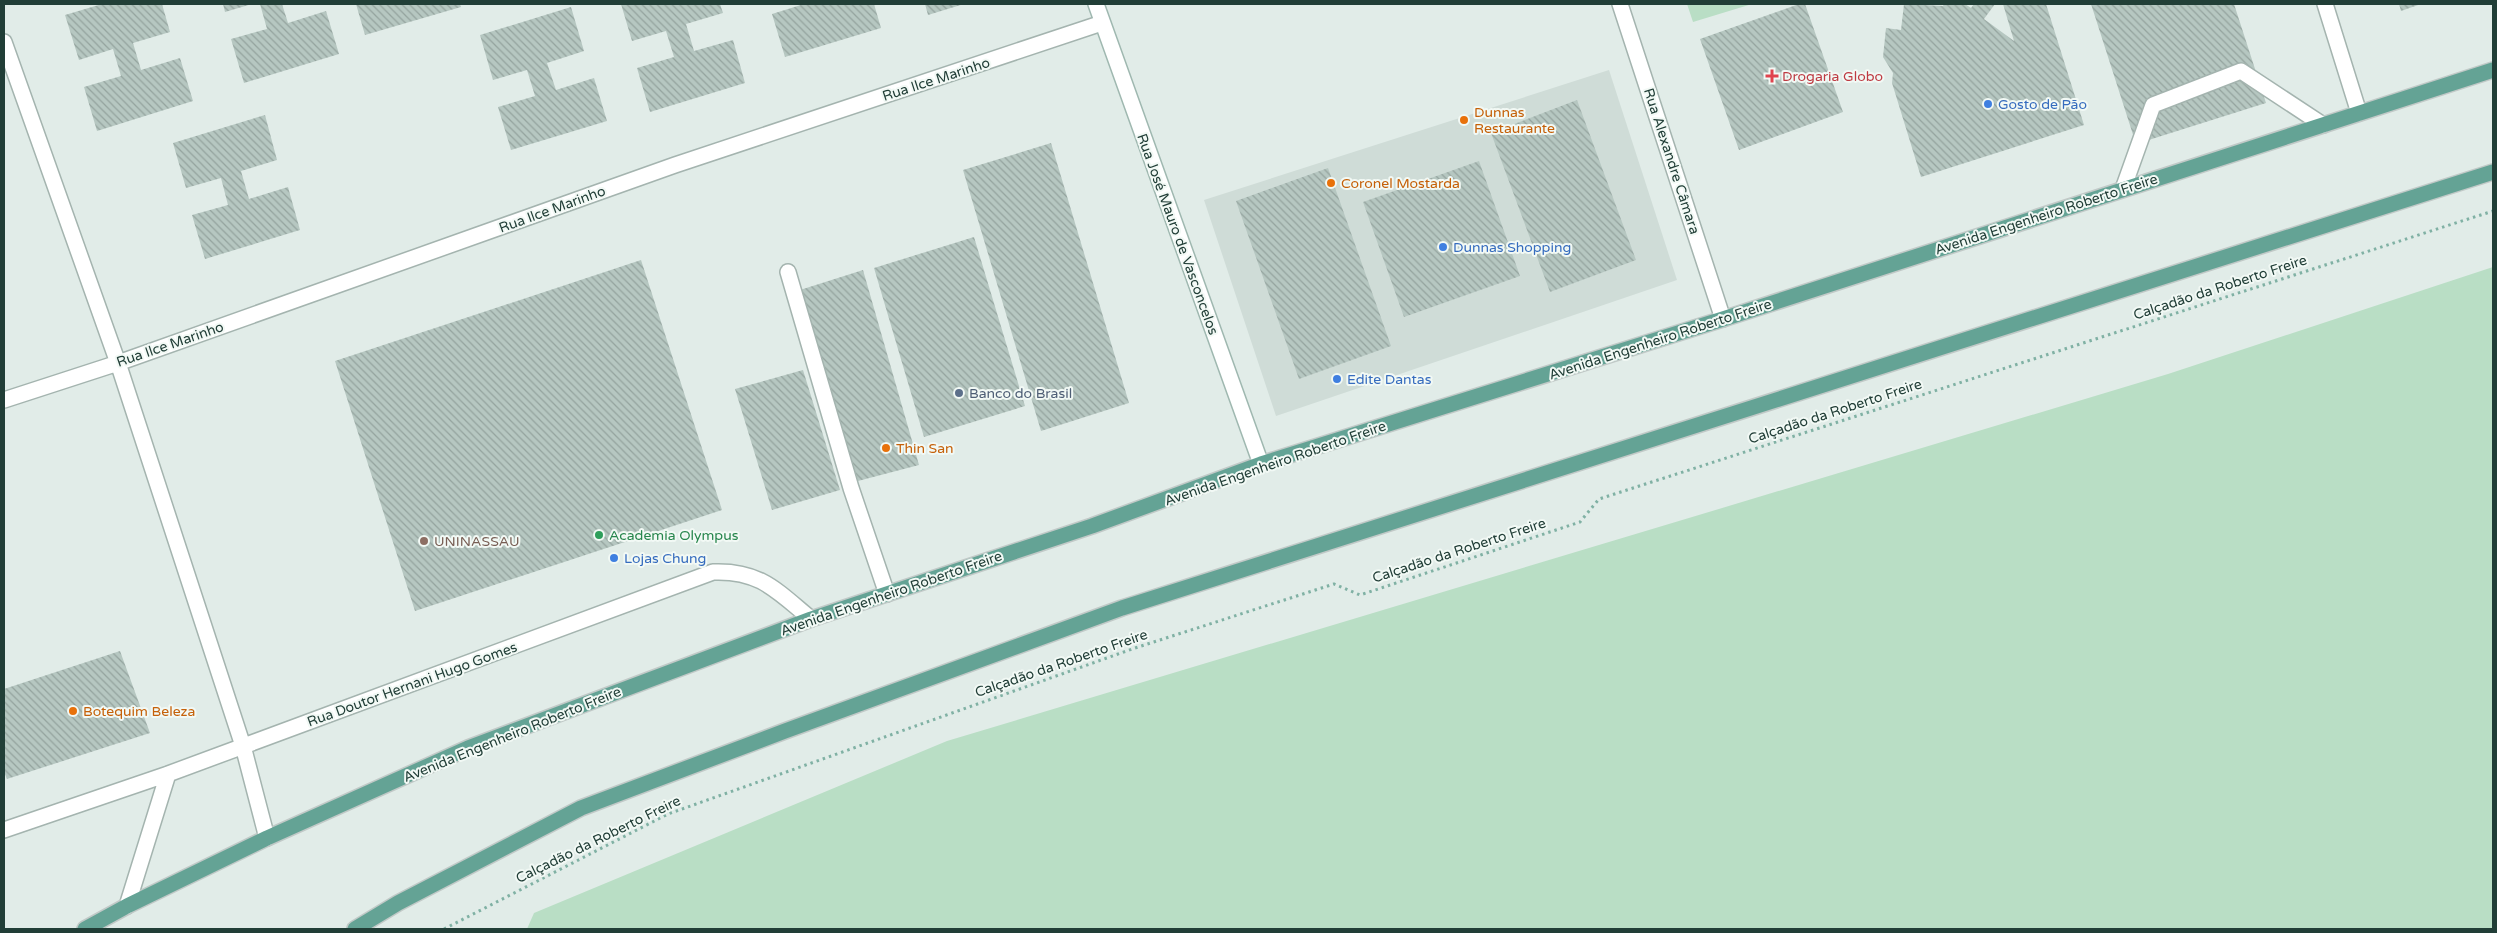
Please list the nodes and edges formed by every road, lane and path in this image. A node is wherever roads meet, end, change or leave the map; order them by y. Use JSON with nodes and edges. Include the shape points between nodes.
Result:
{"nodes":[{"id":1,"x":1096,"y":4,"type":"edge"},
{"id":2,"x":1620,"y":4,"type":"edge"},
{"id":3,"x":2325,"y":4,"type":"edge"},
{"id":4,"x":1102,"y":24,"type":"junction"},
{"id":5,"x":4,"y":42,"type":"edge"},
{"id":6,"x":2493,"y":70,"type":"edge"},
{"id":7,"x":2359,"y":113,"type":"junction"},
{"id":8,"x":2323,"y":125,"type":"junction"},
{"id":9,"x":2493,"y":172,"type":"edge"},
{"id":10,"x":2123,"y":189,"type":"junction"},
{"id":11,"x":2493,"y":211,"type":"edge"},
{"id":12,"x":788,"y":272,"type":"dead end"},
{"id":13,"x":1723,"y":319,"type":"junction"},
{"id":14,"x":118,"y":363,"type":"junction"},
{"id":15,"x":4,"y":400,"type":"edge"},
{"id":16,"x":1261,"y":464,"type":"junction"},
{"id":17,"x":887,"y":594,"type":"junction"},
{"id":18,"x":811,"y":619,"type":"junction"},
{"id":19,"x":243,"y":746,"type":"junction"},
{"id":20,"x":168,"y":774,"type":"junction"},
{"id":21,"x":4,"y":830,"type":"edge"},
{"id":22,"x":267,"y":838,"type":"junction"},
{"id":23,"x":126,"y":906,"type":"junction"},
{"id":24,"x":84,"y":929,"type":"edge"},
{"id":25,"x":355,"y":929,"type":"edge"},
{"id":26,"x":444,"y":929,"type":"edge"}],
"edges":[{"from":1,"to":4,"type":"street","name":"Rua José Mauro de Vasconcelos"},
{"from":2,"to":13,"type":"street","name":"Rua Alexandre Câmara"},
{"from":3,"to":7,"type":"street"},
{"from":4,"to":14,"type":"street","name":"Rua Ilce Marinho","via":[[675,165]]},
{"from":4,"to":16,"type":"street","name":"Rua José Mauro de Vasconcelos"},
{"from":5,"to":14,"type":"street"},
{"from":6,"to":7,"type":"main road","name":"Avenida Engenheiro Roberto Freire"},
{"from":7,"to":8,"type":"main road","name":"Avenida Engenheiro Roberto Freire"},
{"from":8,"to":10,"type":"main road","name":"Avenida Engenheiro Roberto Freire"},
{"from":8,"to":10,"type":"street","via":[[2241,72],[2153,105]]},
{"from":9,"to":25,"type":"main road","via":[[1122,608],[581,808],[398,903]]},
{"from":10,"to":13,"type":"main road","name":"Avenida Engenheiro Roberto Freire"},
{"from":11,"to":26,"type":"path","name":"Calçadão da Roberto Freire","via":[[1599,499],[1580,522],[1360,595],[1334,584],[1126,651],[668,814]]},
{"from":12,"to":17,"type":"street","via":[[851,488]]},
{"from":13,"to":16,"type":"main road","name":"Avenida Engenheiro Roberto Freire"},
{"from":14,"to":15,"type":"street","name":"Rua Ilce Marinho"},
{"from":14,"to":19,"type":"street"},
{"from":16,"to":17,"type":"main road","name":"Avenida Engenheiro Roberto Freire","via":[[1092,526]]},
{"from":17,"to":18,"type":"main road","name":"Avenida Engenheiro Roberto Freire"},
{"from":18,"to":19,"type":"street","name":"Rua Doutor Hernani Hugo Gomes","via":[[753,576],[735,571],[713,572]]},
{"from":18,"to":22,"type":"main road","name":"Avenida Engenheiro Roberto Freire","via":[[468,748]]},
{"from":19,"to":20,"type":"street","name":"Rua Doutor Hernani Hugo Gomes"},
{"from":19,"to":22,"type":"street"},
{"from":20,"to":21,"type":"street","name":"Rua Doutor Hernani Hugo Gomes"},
{"from":20,"to":23,"type":"street"},
{"from":22,"to":23,"type":"main road","name":"Avenida Engenheiro Roberto Freire"},
{"from":23,"to":24,"type":"main road","name":"Avenida Engenheiro Roberto Freire"}]}
